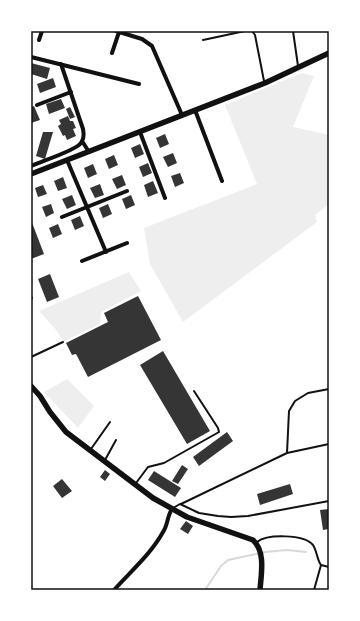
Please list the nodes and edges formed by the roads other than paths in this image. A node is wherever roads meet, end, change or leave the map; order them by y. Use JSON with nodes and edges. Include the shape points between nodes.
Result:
{"nodes":[{"id":1,"x":42,"y":31,"type":"edge"},
{"id":2,"x":118,"y":31,"type":"edge"},
{"id":3,"x":245,"y":31,"type":"edge"},
{"id":4,"x":252,"y":31,"type":"edge"},
{"id":5,"x":293,"y":31,"type":"edge"},
{"id":6,"x":39,"y":40,"type":"dead end"},
{"id":7,"x":203,"y":40,"type":"dead end"},
{"id":8,"x":112,"y":53,"type":"dead end"},
{"id":9,"x":329,"y":53,"type":"edge"},
{"id":10,"x":31,"y":57,"type":"edge"},
{"id":11,"x":61,"y":64,"type":"junction"},
{"id":12,"x":298,"y":67,"type":"junction"},
{"id":13,"x":265,"y":83,"type":"junction"},
{"id":14,"x":139,"y":84,"type":"dead end"},
{"id":15,"x":71,"y":92,"type":"junction"},
{"id":16,"x":37,"y":105,"type":"dead end"},
{"id":17,"x":195,"y":110,"type":"junction"},
{"id":18,"x":182,"y":115,"type":"junction"},
{"id":19,"x":140,"y":132,"type":"junction"},
{"id":20,"x":82,"y":141,"type":"junction"},
{"id":21,"x":89,"y":152,"type":"junction"},
{"id":22,"x":67,"y":160,"type":"junction"},
{"id":23,"x":31,"y":166,"type":"edge"},
{"id":24,"x":31,"y":174,"type":"edge"},
{"id":25,"x":222,"y":181,"type":"dead end"},
{"id":26,"x":127,"y":191,"type":"dead end"},
{"id":27,"x":165,"y":198,"type":"dead end"},
{"id":28,"x":88,"y":207,"type":"junction"},
{"id":29,"x":62,"y":217,"type":"dead end"},
{"id":30,"x":127,"y":243,"type":"dead end"},
{"id":31,"x":106,"y":252,"type":"junction"},
{"id":32,"x":82,"y":262,"type":"dead end"},
{"id":33,"x":63,"y":342,"type":"dead end"},
{"id":34,"x":31,"y":357,"type":"edge"},
{"id":35,"x":31,"y":386,"type":"edge"},
{"id":36,"x":329,"y":389,"type":"edge"},
{"id":37,"x":194,"y":391,"type":"dead end"},
{"id":38,"x":110,"y":422,"type":"dead end"},
{"id":39,"x":116,"y":440,"type":"dead end"},
{"id":40,"x":329,"y":444,"type":"edge"},
{"id":41,"x":90,"y":450,"type":"junction"},
{"id":42,"x":287,"y":453,"type":"junction"},
{"id":43,"x":104,"y":461,"type":"junction"},
{"id":44,"x":135,"y":484,"type":"junction"},
{"id":45,"x":329,"y":501,"type":"edge"},
{"id":46,"x":179,"y":505,"type":"junction"},
{"id":47,"x":172,"y":509,"type":"junction"},
{"id":48,"x":256,"y":544,"type":"junction"},
{"id":49,"x":321,"y":565,"type":"junction"},
{"id":50,"x":329,"y":567,"type":"edge"},
{"id":51,"x":114,"y":590,"type":"edge"},
{"id":52,"x":260,"y":590,"type":"edge"},
{"id":53,"x":314,"y":590,"type":"edge"}],
"edges":[{"from":1,"to":6,"type":"street"},
{"from":2,"to":8,"type":"street"},
{"from":2,"to":18,"type":"street","via":[[146,41],[152,46]]},
{"from":3,"to":7,"type":"lane"},
{"from":4,"to":13,"type":"lane"},
{"from":5,"to":12,"type":"lane"},
{"from":9,"to":12,"type":"street"},
{"from":10,"to":11,"type":"street"},
{"from":11,"to":14,"type":"street"},
{"from":11,"to":15,"type":"street"},
{"from":12,"to":13,"type":"street"},
{"from":13,"to":17,"type":"street"},
{"from":15,"to":16,"type":"street"},
{"from":15,"to":20,"type":"street","via":[[84,133]]},
{"from":17,"to":18,"type":"street"},
{"from":17,"to":25,"type":"street"},
{"from":18,"to":19,"type":"street"},
{"from":19,"to":21,"type":"street"},
{"from":19,"to":27,"type":"street"},
{"from":20,"to":21,"type":"street"},
{"from":20,"to":23,"type":"street","via":[[76,147]]},
{"from":21,"to":22,"type":"street"},
{"from":22,"to":24,"type":"street"},
{"from":22,"to":28,"type":"street"},
{"from":26,"to":28,"type":"street"},
{"from":28,"to":29,"type":"street"},
{"from":28,"to":31,"type":"street"},
{"from":30,"to":31,"type":"street"},
{"from":31,"to":32,"type":"street"},
{"from":33,"to":34,"type":"lane"},
{"from":35,"to":41,"type":"street","via":[[66,432]]},
{"from":36,"to":42,"type":"lane","via":[[308,393],[294,401],[289,411]]},
{"from":37,"to":44,"type":"lane","via":[[219,432],[164,463],[148,467]]},
{"from":38,"to":41,"type":"lane"},
{"from":39,"to":43,"type":"lane"},
{"from":40,"to":42,"type":"lane"},
{"from":41,"to":43,"type":"street"},
{"from":42,"to":46,"type":"lane"},
{"from":43,"to":44,"type":"street"},
{"from":44,"to":47,"type":"street"},
{"from":45,"to":46,"type":"lane","via":[[231,517],[199,513]]},
{"from":46,"to":47,"type":"lane"},
{"from":47,"to":48,"type":"street","via":[[187,517],[253,540]]},
{"from":47,"to":51,"type":"street","via":[[163,533]]},
{"from":48,"to":49,"type":"lane","via":[[261,539],[270,537],[305,540],[312,544]]},
{"from":48,"to":52,"type":"street","via":[[262,566]]},
{"from":49,"to":50,"type":"lane"},
{"from":49,"to":53,"type":"lane"}]}
